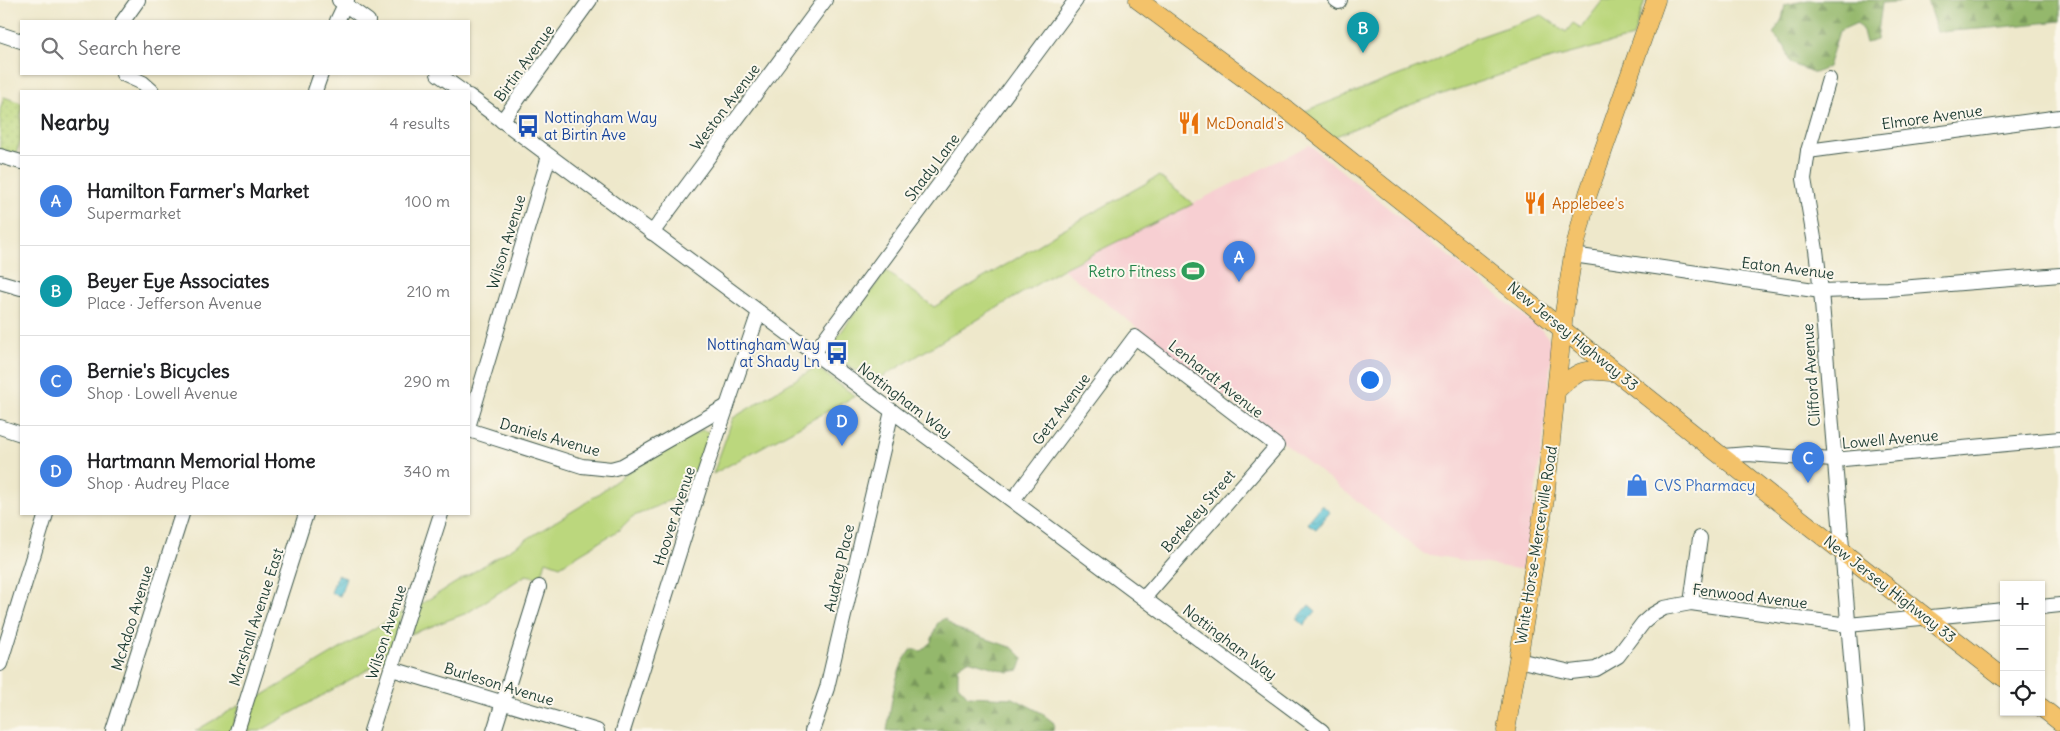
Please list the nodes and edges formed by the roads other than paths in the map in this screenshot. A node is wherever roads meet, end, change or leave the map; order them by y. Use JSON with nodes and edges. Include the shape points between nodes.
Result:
{"nodes":[{"id":1,"x":138,"y":0,"type":"edge"},
{"id":2,"x":590,"y":0,"type":"edge"},
{"id":3,"x":824,"y":0,"type":"edge"},
{"id":4,"x":1076,"y":0,"type":"edge"},
{"id":5,"x":1138,"y":0,"type":"edge"},
{"id":6,"x":1656,"y":0,"type":"edge"},
{"id":7,"x":344,"y":1,"type":"edge"},
{"id":8,"x":124,"y":20,"type":"edge"},
{"id":9,"x":337,"y":20,"type":"edge"},
{"id":10,"x":367,"y":20,"type":"edge"},
{"id":11,"x":0,"y":34,"type":"edge"},
{"id":12,"x":20,"y":41,"type":"edge"},
{"id":13,"x":125,"y":75,"type":"edge"},
{"id":14,"x":321,"y":75,"type":"edge"},
{"id":15,"x":441,"y":76,"type":"edge"},
{"id":16,"x":1829,"y":80,"type":"dead end"},
{"id":17,"x":151,"y":90,"type":"edge"},
{"id":18,"x":315,"y":90,"type":"edge"},
{"id":19,"x":439,"y":90,"type":"edge"},
{"id":20,"x":461,"y":90,"type":"edge"},
{"id":21,"x":470,"y":97,"type":"edge"},
{"id":22,"x":2060,"y":117,"type":"edge"},
{"id":23,"x":502,"y":121,"type":"junction"},
{"id":24,"x":1808,"y":151,"type":"junction"},
{"id":25,"x":0,"y":156,"type":"edge"},
{"id":26,"x":549,"y":156,"type":"junction"},
{"id":27,"x":20,"y":162,"type":"edge"},
{"id":28,"x":652,"y":233,"type":"junction"},
{"id":29,"x":1573,"y":255,"type":"junction"},
{"id":30,"x":2060,"y":275,"type":"edge"},
{"id":31,"x":0,"y":282,"type":"edge"},
{"id":32,"x":20,"y":288,"type":"edge"},
{"id":33,"x":1821,"y":291,"type":"junction"},
{"id":34,"x":759,"y":312,"type":"junction"},
{"id":35,"x":1563,"y":328,"type":"junction"},
{"id":36,"x":1135,"y":337,"type":"joint"},
{"id":37,"x":814,"y":353,"type":"junction"},
{"id":38,"x":1618,"y":373,"type":"junction"},
{"id":39,"x":1557,"y":390,"type":"junction"},
{"id":40,"x":728,"y":406,"type":"junction"},
{"id":41,"x":892,"y":411,"type":"junction"},
{"id":42,"x":470,"y":421,"type":"edge"},
{"id":43,"x":0,"y":427,"type":"edge"},
{"id":44,"x":470,"y":430,"type":"edge"},
{"id":45,"x":20,"y":434,"type":"edge"},
{"id":46,"x":2060,"y":439,"type":"edge"},
{"id":47,"x":1277,"y":446,"type":"joint"},
{"id":48,"x":1723,"y":456,"type":"junction"},
{"id":49,"x":1834,"y":460,"type":"junction"},
{"id":50,"x":1013,"y":500,"type":"junction"},
{"id":51,"x":46,"y":515,"type":"edge"},
{"id":52,"x":182,"y":515,"type":"edge"},
{"id":53,"x":306,"y":515,"type":"edge"},
{"id":54,"x":441,"y":515,"type":"edge"},
{"id":55,"x":1700,"y":538,"type":"dead end"},
{"id":56,"x":1842,"y":551,"type":"junction"},
{"id":57,"x":539,"y":587,"type":"dead end"},
{"id":58,"x":1144,"y":598,"type":"junction"},
{"id":59,"x":1691,"y":603,"type":"junction"},
{"id":60,"x":2060,"y":605,"type":"edge"},
{"id":61,"x":2045,"y":607,"type":"edge"},
{"id":62,"x":2000,"y":610,"type":"edge"},
{"id":63,"x":1927,"y":618,"type":"junction"},
{"id":64,"x":1848,"y":625,"type":"junction"},
{"id":65,"x":1518,"y":660,"type":"junction"},
{"id":66,"x":0,"y":664,"type":"edge"},
{"id":67,"x":392,"y":668,"type":"junction"},
{"id":68,"x":2000,"y":675,"type":"edge"},
{"id":69,"x":503,"y":702,"type":"junction"},
{"id":70,"x":2045,"y":710,"type":"edge"},
{"id":71,"x":2060,"y":722,"type":"edge"},
{"id":72,"x":114,"y":731,"type":"edge"},
{"id":73,"x":237,"y":731,"type":"edge"},
{"id":74,"x":372,"y":731,"type":"edge"},
{"id":75,"x":494,"y":731,"type":"edge"},
{"id":76,"x":596,"y":731,"type":"edge"},
{"id":77,"x":623,"y":731,"type":"edge"},
{"id":78,"x":812,"y":731,"type":"edge"},
{"id":79,"x":1322,"y":731,"type":"edge"},
{"id":80,"x":1506,"y":731,"type":"edge"},
{"id":81,"x":1857,"y":731,"type":"edge"}],
"edges":[{"from":1,"to":8,"type":"street"},
{"from":2,"to":23,"type":"street","name":"Birtin Avenue"},
{"from":3,"to":28,"type":"street","name":"Weston Avenue"},
{"from":4,"to":37,"type":"street","name":"Shady Lane"},
{"from":5,"to":35,"type":"main road","name":"New Jersey Highway 33","via":[[1282,106]]},
{"from":6,"to":29,"type":"main road","name":"White Horse-Mercerville Road","via":[[1588,194]]},
{"from":7,"to":9,"type":"street"},
{"from":7,"to":10,"type":"street"},
{"from":11,"to":12,"type":"street"},
{"from":13,"to":17,"type":"street"},
{"from":14,"to":18,"type":"street"},
{"from":15,"to":19,"type":"street"},
{"from":15,"to":20,"type":"street"},
{"from":16,"to":24,"type":"street","name":"Clifford Avenue"},
{"from":21,"to":23,"type":"street","name":"Nottingham Way"},
{"from":22,"to":24,"type":"street","name":"Elmore Avenue"},
{"from":23,"to":26,"type":"street","name":"Nottingham Way"},
{"from":24,"to":33,"type":"street","name":"Clifford Avenue","via":[[1804,179]]},
{"from":25,"to":27,"type":"street"},
{"from":26,"to":28,"type":"street","name":"Nottingham Way"},
{"from":26,"to":42,"type":"street","name":"Wilson Avenue"},
{"from":28,"to":34,"type":"street","name":"Nottingham Way"},
{"from":29,"to":33,"type":"street","name":"Eaton Avenue"},
{"from":29,"to":35,"type":"main road","name":"White Horse-Mercerville Road"},
{"from":30,"to":33,"type":"street","name":"Eaton Avenue"},
{"from":31,"to":32,"type":"street"},
{"from":33,"to":49,"type":"street","name":"Clifford Avenue"},
{"from":34,"to":37,"type":"street","name":"Nottingham Way"},
{"from":34,"to":40,"type":"street","name":"Hoover Avenue"},
{"from":35,"to":38,"type":"main road","name":"New Jersey Highway 33"},
{"from":35,"to":39,"type":"main road","name":"White Horse-Mercerville Road"},
{"from":36,"to":47,"type":"street","name":"Lenhardt Avenue"},
{"from":36,"to":50,"type":"street","name":"Getz Avenue"},
{"from":37,"to":41,"type":"street","name":"Nottingham Way"},
{"from":38,"to":39,"type":"main road","via":[[1588,369],[1573,374]]},
{"from":38,"to":48,"type":"main road","name":"New Jersey Highway 33"},
{"from":39,"to":65,"type":"main road","name":"White Horse-Mercerville Road","via":[[1546,499]]},
{"from":40,"to":44,"type":"street","name":"Daniels Avenue","via":[[622,466],[611,469],[582,466]]},
{"from":40,"to":77,"type":"street","name":"Hoover Avenue"},
{"from":41,"to":50,"type":"street","name":"Nottingham Way"},
{"from":41,"to":78,"type":"street","name":"Audrey Place","via":[[827,688]]},
{"from":43,"to":45,"type":"street"},
{"from":46,"to":49,"type":"street","name":"Lowell Avenue"},
{"from":47,"to":58,"type":"street","name":"Berkeley Street"},
{"from":48,"to":49,"type":"street","name":"Lowell Avenue","via":[[1748,454]]},
{"from":48,"to":56,"type":"main road","name":"New Jersey Highway 33"},
{"from":49,"to":56,"type":"street","name":"Clifford Avenue"},
{"from":50,"to":58,"type":"street","name":"Nottingham Way"},
{"from":51,"to":66,"type":"street"},
{"from":52,"to":72,"type":"street","name":"McAdoo Avenue"},
{"from":53,"to":73,"type":"street","name":"Marshall Avenue East"},
{"from":54,"to":67,"type":"street","name":"Wilson Avenue"},
{"from":55,"to":59,"type":"street"},
{"from":56,"to":63,"type":"main road","name":"New Jersey Highway 33"},
{"from":56,"to":64,"type":"street","name":"Clifford Avenue"},
{"from":57,"to":69,"type":"street"},
{"from":58,"to":79,"type":"street","name":"Nottingham Way"},
{"from":59,"to":64,"type":"street","name":"Fenwood Avenue"},
{"from":59,"to":65,"type":"street","name":"Fenwood Avenue","via":[[1664,608],[1652,614],[1618,656],[1596,669],[1571,672]]},
{"from":60,"to":61,"type":"street"},
{"from":62,"to":63,"type":"street","name":"Fenwood Avenue"},
{"from":63,"to":64,"type":"street","name":"Fenwood Avenue"},
{"from":63,"to":68,"type":"main road","name":"New Jersey Highway 33"},
{"from":64,"to":81,"type":"street","name":"Clifford Avenue"},
{"from":65,"to":80,"type":"main road","name":"White Horse-Mercerville Road"},
{"from":67,"to":69,"type":"street","name":"Burleson Avenue"},
{"from":67,"to":74,"type":"street","name":"Wilson Avenue"},
{"from":69,"to":75,"type":"street"},
{"from":69,"to":76,"type":"street","name":"Burleson Avenue"},
{"from":70,"to":71,"type":"main road"}]}
